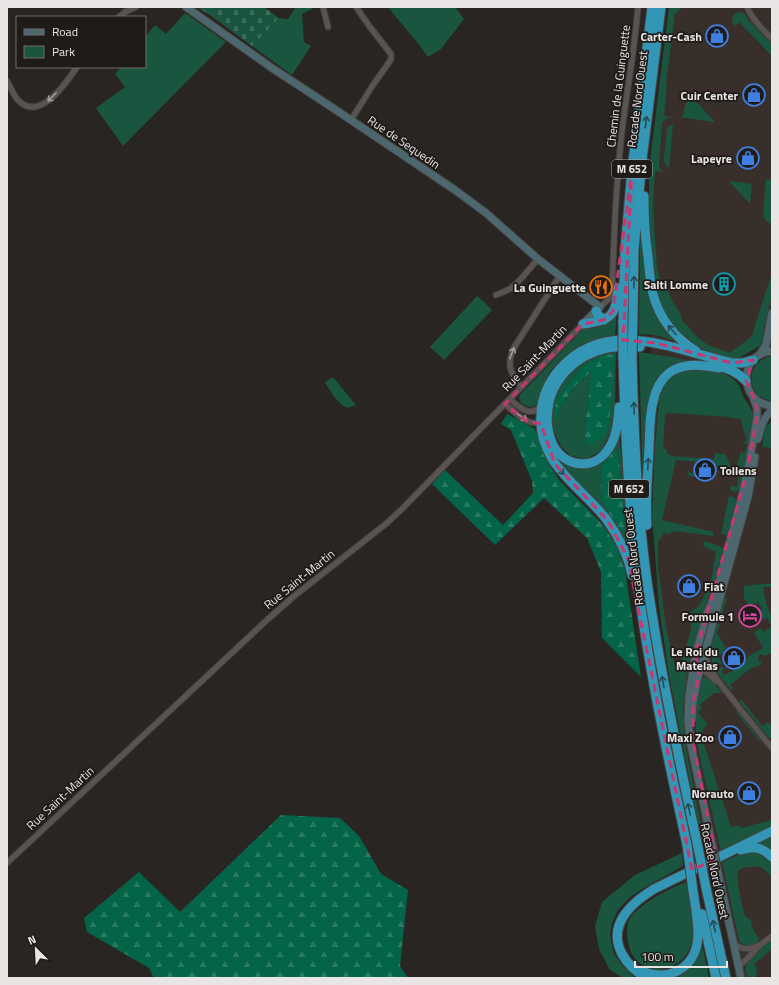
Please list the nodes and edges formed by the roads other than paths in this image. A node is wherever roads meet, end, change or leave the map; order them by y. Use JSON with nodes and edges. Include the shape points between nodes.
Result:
{"nodes":[{"id":1,"x":136,"y":7,"type":"edge"},
{"id":2,"x":186,"y":7,"type":"edge"},
{"id":3,"x":324,"y":7,"type":"edge"},
{"id":4,"x":356,"y":7,"type":"edge"},
{"id":5,"x":638,"y":7,"type":"edge"},
{"id":6,"x":652,"y":7,"type":"edge"},
{"id":7,"x":661,"y":7,"type":"edge"},
{"id":8,"x":747,"y":7,"type":"edge"},
{"id":9,"x":119,"y":16,"type":"edge"},
{"id":10,"x":328,"y":27,"type":"dead end"},
{"id":11,"x":772,"y":39,"type":"edge"},
{"id":12,"x":76,"y":68,"type":"edge"},
{"id":13,"x":7,"y":81,"type":"edge"},
{"id":14,"x":351,"y":120,"type":"junction"},
{"id":15,"x":642,"y":160,"type":"junction"},
{"id":16,"x":632,"y":169,"type":"junction"},
{"id":17,"x":538,"y":258,"type":"junction"},
{"id":18,"x":561,"y":277,"type":"junction"},
{"id":19,"x":496,"y":295,"type":"dead end"},
{"id":20,"x":598,"y":309,"type":"junction"},
{"id":21,"x":772,"y":313,"type":"edge"},
{"id":22,"x":604,"y":320,"type":"junction"},
{"id":23,"x":583,"y":324,"type":"junction"},
{"id":24,"x":772,"y":351,"type":"edge"},
{"id":25,"x":702,"y":354,"type":"junction"},
{"id":26,"x":756,"y":357,"type":"junction"},
{"id":27,"x":623,"y":358,"type":"junction"},
{"id":28,"x":729,"y":370,"type":"junction"},
{"id":29,"x":746,"y":381,"type":"junction"},
{"id":30,"x":522,"y":387,"type":"junction"},
{"id":31,"x":753,"y":397,"type":"junction"},
{"id":32,"x":510,"y":399,"type":"junction"},
{"id":33,"x":543,"y":402,"type":"junction"},
{"id":34,"x":505,"y":404,"type":"junction"},
{"id":35,"x":772,"y":406,"type":"edge"},
{"id":36,"x":772,"y":410,"type":"edge"},
{"id":37,"x":548,"y":411,"type":"junction"},
{"id":38,"x":541,"y":423,"type":"junction"},
{"id":39,"x":648,"y":587,"type":"junction"},
{"id":40,"x":643,"y":620,"type":"junction"},
{"id":41,"x":706,"y":649,"type":"junction"},
{"id":42,"x":695,"y":656,"type":"junction"},
{"id":43,"x":700,"y":669,"type":"junction"},
{"id":44,"x":725,"y":690,"type":"junction"},
{"id":45,"x":772,"y":748,"type":"edge"},
{"id":46,"x":696,"y":771,"type":"junction"},
{"id":47,"x":772,"y":832,"type":"edge"},
{"id":48,"x":723,"y":856,"type":"junction"},
{"id":49,"x":772,"y":858,"type":"edge"},
{"id":50,"x":7,"y":863,"type":"edge"},
{"id":51,"x":694,"y":890,"type":"junction"},
{"id":52,"x":772,"y":936,"type":"edge"},
{"id":53,"x":734,"y":944,"type":"junction"},
{"id":54,"x":760,"y":945,"type":"junction"},
{"id":55,"x":739,"y":966,"type":"junction"},
{"id":56,"x":632,"y":968,"type":"junction"},
{"id":57,"x":647,"y":978,"type":"edge"},
{"id":58,"x":716,"y":978,"type":"edge"},
{"id":59,"x":726,"y":978,"type":"edge"},
{"id":60,"x":741,"y":978,"type":"edge"}],
"edges":[{"from":1,"to":9,"type":"street"},
{"from":2,"to":14,"type":"main road","name":"Rue de Sequedin"},
{"from":3,"to":10,"type":"street"},
{"from":4,"to":14,"type":"street","via":[[392,56]]},
{"from":5,"to":20,"type":"street","name":"Chemin de la Guinguette","via":[[617,184],[612,293]]},
{"from":6,"to":16,"type":"highway","name":"Rocade Nord Ouest","number":"M 652"},
{"from":15,"to":7,"type":"highway","name":"Rocade Nord Ouest","number":"M 652","one_way":true},
{"from":8,"to":11,"type":"street","via":[[753,19]]},
{"from":12,"to":13,"type":"street","one_way":true,"via":[[51,99],[36,107],[18,100]]},
{"from":14,"to":17,"type":"main road","name":"Rue de Sequedin","via":[[455,190]]},
{"from":25,"to":15,"type":"highway","one_way":true,"via":[[685,343],[672,330],[654,300],[645,233]]},
{"from":39,"to":15,"type":"highway","name":"Rocade Nord Ouest","number":"M 652","one_way":true,"bridge":true,"via":[[635,456],[632,358],[634,250]]},
{"from":16,"to":22,"type":"highway","via":[[624,214],[616,306],[611,316]]},
{"from":16,"to":27,"type":"highway","name":"Rocade Nord Ouest","number":"M 652","bridge":true,"via":[[625,250]]},
{"from":17,"to":18,"type":"main road","name":"Rue de Sequedin"},
{"from":17,"to":19,"type":"street","via":[[510,289]]},
{"from":18,"to":20,"type":"main road","name":"Rue de Sequedin"},
{"from":30,"to":18,"type":"street","one_way":true,"via":[[511,373],[511,354],[556,280]]},
{"from":20,"to":22,"type":"highway","via":[[598,315]]},
{"from":20,"to":23,"type":"main road","name":"Rue Saint-Martin"},
{"from":21,"to":26,"type":"main road","via":[[766,345]]},
{"from":22,"to":23,"type":"highway"},
{"from":23,"to":30,"type":"street","name":"Rue Saint-Martin"},
{"from":24,"to":26,"type":"main road"},
{"from":25,"to":26,"type":"highway","via":[[732,363],[742,363]]},
{"from":25,"to":33,"type":"highway","via":[[643,341],[597,344],[577,353],[562,366],[551,380]]},
{"from":26,"to":29,"type":"main road","via":[[747,372]]},
{"from":27,"to":37,"type":"highway","via":[[617,425],[613,441],[601,457],[580,464],[562,457],[550,439]]},
{"from":27,"to":40,"type":"highway","name":"Rocade Nord Ouest","number":"M 652","via":[[626,453]]},
{"from":28,"to":29,"type":"highway","via":[[738,373]]},
{"from":28,"to":37,"type":"highway","via":[[685,355],[654,348],[607,348],[585,356],[566,371],[554,388]]},
{"from":39,"to":28,"type":"highway","one_way":true,"via":[[646,499],[651,410],[655,395],[668,373],[680,367],[697,365]]},
{"from":29,"to":31,"type":"main road"},
{"from":30,"to":32,"type":"street","name":"Rue Saint-Martin"},
{"from":31,"to":35,"type":"main road"},
{"from":31,"to":42,"type":"main road","via":[[757,418],[744,491]]},
{"from":32,"to":33,"type":"street","via":[[518,407],[528,411],[536,410]]},
{"from":32,"to":34,"type":"street","name":"Rue Saint-Martin"},
{"from":33,"to":38,"type":"highway"},
{"from":34,"to":38,"type":"street","one_way":true,"via":[[526,420]]},
{"from":34,"to":50,"type":"street","name":"Rue Saint-Martin","via":[[402,509],[272,615]]},
{"from":36,"to":41,"type":"main road","via":[[762,423],[748,497]]},
{"from":37,"to":38,"type":"highway"},
{"from":38,"to":40,"type":"highway","one_way":true,"via":[[542,434],[551,458],[603,515],[620,542],[631,568]]},
{"from":59,"to":39,"type":"highway","name":"Rocade Nord Ouest","number":"M 652","one_way":true,"bridge":true,"via":[[667,702]]},
{"from":40,"to":51,"type":"highway","name":"Rocade Nord Ouest","number":"M 652","bridge":true},
{"from":41,"to":43,"type":"main road"},
{"from":41,"to":44,"type":"street","via":[[708,664]]},
{"from":42,"to":43,"type":"street"},
{"from":42,"to":46,"type":"main road","via":[[688,695],[688,720]]},
{"from":43,"to":44,"type":"street"},
{"from":43,"to":46,"type":"main road","via":[[692,712]]},
{"from":44,"to":45,"type":"street"},
{"from":46,"to":53,"type":"main road","bridge":true},
{"from":47,"to":48,"type":"highway"},
{"from":48,"to":49,"type":"highway","via":[[756,848]]},
{"from":48,"to":56,"type":"highway","via":[[654,889],[628,909],[621,920],[617,937],[619,947]]},
{"from":51,"to":56,"type":"highway","via":[[698,935],[690,960],[678,970],[664,975],[644,973]]},
{"from":51,"to":58,"type":"highway","name":"Rocade Nord Ouest"},
{"from":52,"to":54,"type":"street"},
{"from":53,"to":54,"type":"street","via":[[748,949]]},
{"from":53,"to":55,"type":"main road"},
{"from":54,"to":55,"type":"street"},
{"from":55,"to":60,"type":"main road"},
{"from":56,"to":57,"type":"highway"}]}
